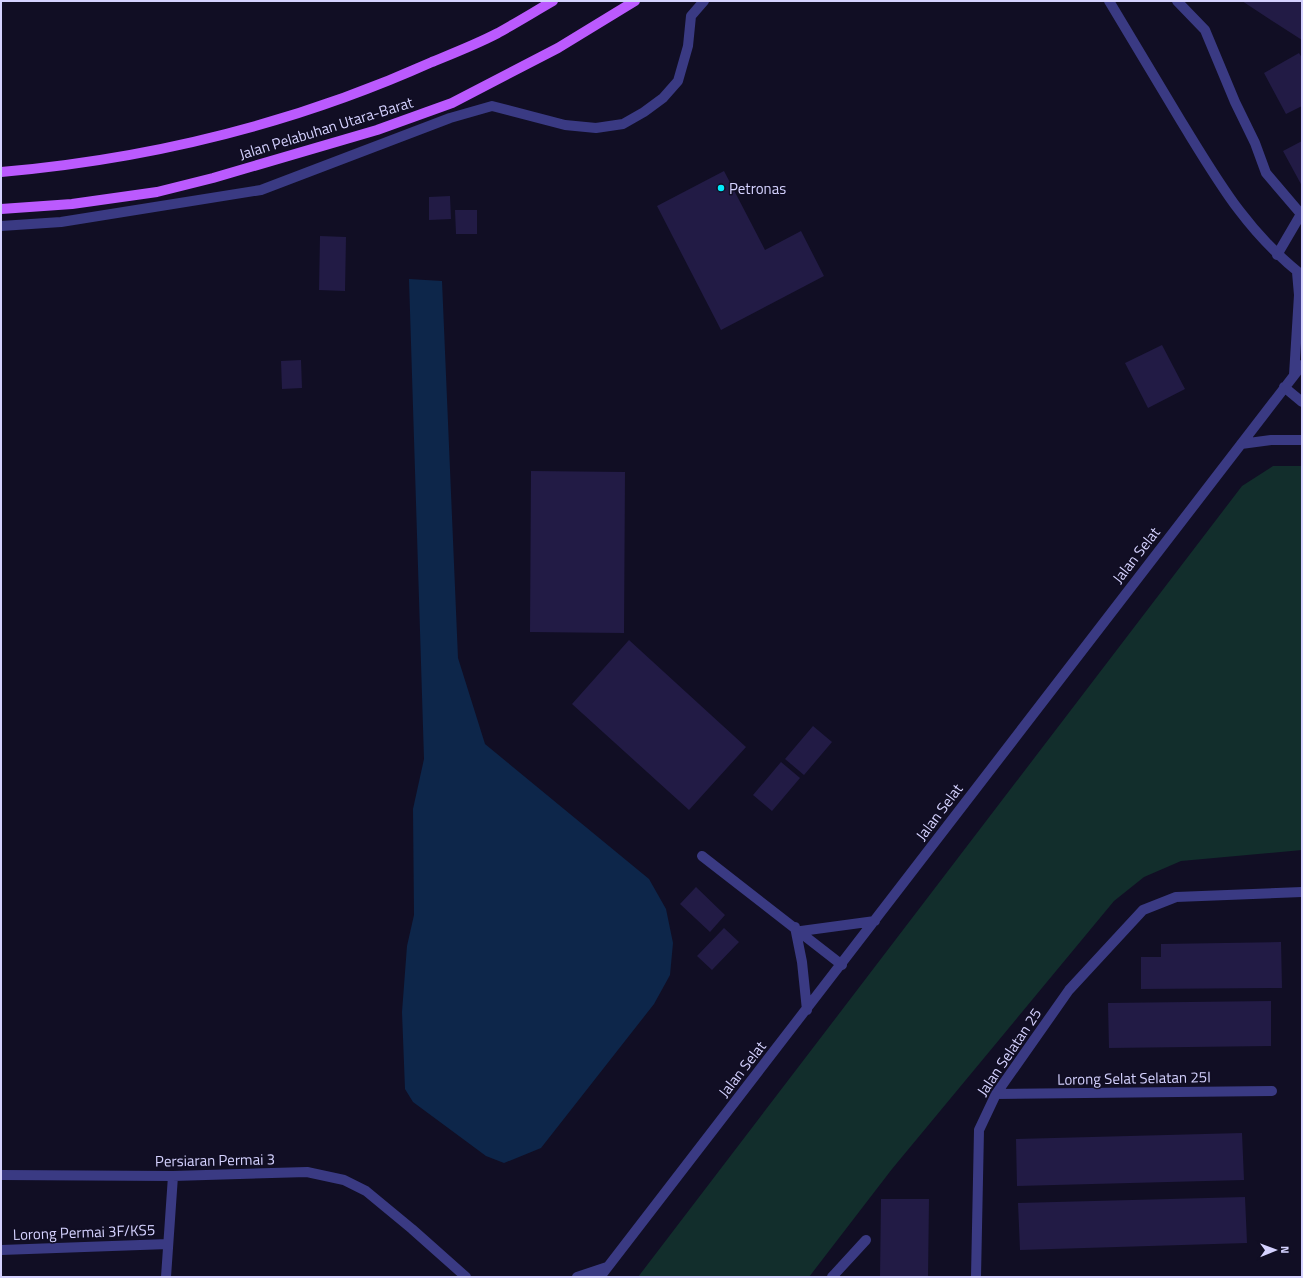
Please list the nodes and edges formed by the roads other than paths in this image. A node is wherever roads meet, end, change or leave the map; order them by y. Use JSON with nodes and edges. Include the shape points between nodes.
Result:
{"nodes":[{"id":1,"x":553,"y":1,"type":"edge"},
{"id":2,"x":635,"y":1,"type":"edge"},
{"id":3,"x":704,"y":1,"type":"edge"},
{"id":4,"x":1109,"y":1,"type":"edge"},
{"id":5,"x":1177,"y":1,"type":"edge"},
{"id":6,"x":1,"y":172,"type":"edge"},
{"id":7,"x":1,"y":209,"type":"edge"},
{"id":8,"x":1,"y":226,"type":"edge"},
{"id":9,"x":1277,"y":256,"type":"junction"},
{"id":10,"x":1298,"y":270,"type":"edge"},
{"id":11,"x":1302,"y":365,"type":"edge"},
{"id":12,"x":1294,"y":375,"type":"junction"},
{"id":13,"x":1284,"y":387,"type":"junction"},
{"id":14,"x":1302,"y":402,"type":"edge"},
{"id":15,"x":1302,"y":440,"type":"edge"},
{"id":16,"x":1241,"y":444,"type":"junction"},
{"id":17,"x":702,"y":856,"type":"dead end"},
{"id":18,"x":1302,"y":892,"type":"edge"},
{"id":19,"x":875,"y":921,"type":"junction"},
{"id":20,"x":798,"y":929,"type":"junction"},
{"id":21,"x":842,"y":965,"type":"junction"},
{"id":22,"x":806,"y":1010,"type":"junction"},
{"id":23,"x":1272,"y":1091,"type":"dead end"},
{"id":24,"x":996,"y":1094,"type":"junction"},
{"id":25,"x":1,"y":1175,"type":"edge"},
{"id":26,"x":173,"y":1176,"type":"junction"},
{"id":27,"x":866,"y":1240,"type":"dead end"},
{"id":28,"x":168,"y":1244,"type":"junction"},
{"id":29,"x":1,"y":1250,"type":"edge"},
{"id":30,"x":608,"y":1266,"type":"junction"},
{"id":31,"x":166,"y":1277,"type":"edge"},
{"id":32,"x":466,"y":1277,"type":"edge"},
{"id":33,"x":577,"y":1277,"type":"edge"},
{"id":34,"x":600,"y":1277,"type":"edge"},
{"id":35,"x":832,"y":1277,"type":"edge"},
{"id":36,"x":976,"y":1277,"type":"edge"}],
"edges":[{"from":1,"to":6,"type":"main road","name":"Jalan Pelabuhan Utara-Barat","via":[[497,33],[386,83],[281,119],[185,144],[80,163]]},
{"from":2,"to":7,"type":"main road","name":"Jalan Pelabuhan Utara-Barat","via":[[558,48],[452,102],[377,130],[157,192],[72,204]]},
{"from":3,"to":8,"type":"street","via":[[691,16],[688,46],[678,81],[663,98],[623,124],[596,128],[565,125],[492,106],[450,118],[261,190],[61,222]]},
{"from":4,"to":9,"type":"street","via":[[1221,188],[1243,218]]},
{"from":5,"to":9,"type":"street","via":[[1206,30],[1266,173],[1300,214]]},
{"from":9,"to":10,"type":"street"},
{"from":10,"to":12,"type":"street"},
{"from":11,"to":12,"type":"street","name":"Jalan Selat"},
{"from":12,"to":13,"type":"street","name":"Jalan Selat"},
{"from":13,"to":14,"type":"street"},
{"from":13,"to":16,"type":"street","name":"Jalan Selat"},
{"from":15,"to":16,"type":"street","via":[[1271,440]]},
{"from":16,"to":19,"type":"street","name":"Jalan Selat"},
{"from":17,"to":20,"type":"street"},
{"from":18,"to":24,"type":"street","name":"Jalan Selatan 25","via":[[1176,897],[1143,910],[1069,990]]},
{"from":19,"to":20,"type":"street"},
{"from":19,"to":21,"type":"street","name":"Jalan Selat"},
{"from":20,"to":21,"type":"street"},
{"from":20,"to":22,"type":"street"},
{"from":21,"to":22,"type":"street","name":"Jalan Selat"},
{"from":22,"to":30,"type":"street","name":"Jalan Selat"},
{"from":23,"to":24,"type":"street","name":"Lorong Selat Selatan 25I"},
{"from":24,"to":36,"type":"street","name":"Jalan Selatan 25","via":[[979,1130]]},
{"from":25,"to":26,"type":"street","name":"Persiaran Permai 3"},
{"from":26,"to":28,"type":"street"},
{"from":26,"to":32,"type":"street","name":"Persiaran Permai 3","via":[[307,1172],[344,1180],[366,1191]]},
{"from":27,"to":35,"type":"street"},
{"from":28,"to":29,"type":"street","name":"Lorong Permai 3F/KS5"},
{"from":28,"to":31,"type":"street"},
{"from":30,"to":33,"type":"street"},
{"from":30,"to":34,"type":"street","name":"Jalan Selat"}]}
